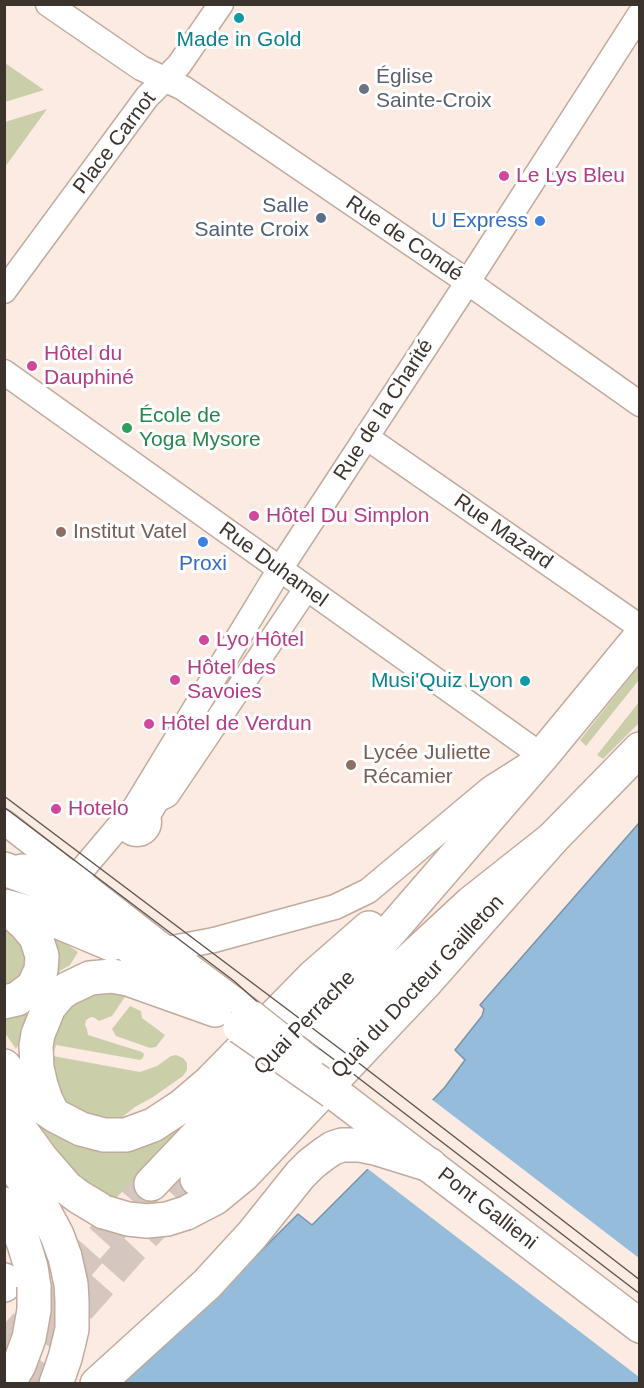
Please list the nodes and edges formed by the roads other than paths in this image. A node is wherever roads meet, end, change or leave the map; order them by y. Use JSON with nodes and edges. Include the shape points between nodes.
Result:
{"nodes":[{"id":1,"x":48,"y":4,"type":"edge"},
{"id":2,"x":221,"y":4,"type":"edge"},
{"id":3,"x":639,"y":14,"type":"edge"},
{"id":4,"x":165,"y":79,"type":"junction"},
{"id":5,"x":467,"y":282,"type":"junction"},
{"id":6,"x":4,"y":291,"type":"edge"},
{"id":7,"x":4,"y":372,"type":"edge"},
{"id":8,"x":639,"y":404,"type":"edge"},
{"id":9,"x":366,"y":437,"type":"junction"},
{"id":10,"x":280,"y":569,"type":"junction"},
{"id":11,"x":306,"y":589,"type":"junction"},
{"id":12,"x":639,"y":627,"type":"edge"},
{"id":13,"x":639,"y":637,"type":"edge"},
{"id":14,"x":639,"y":749,"type":"edge"},
{"id":15,"x":542,"y":756,"type":"junction"},
{"id":16,"x":136,"y":814,"type":"junction"},
{"id":17,"x":4,"y":822,"type":"edge"},
{"id":18,"x":552,"y":839,"type":"junction"},
{"id":19,"x":454,"y":858,"type":"junction"},
{"id":20,"x":4,"y":861,"type":"edge"},
{"id":21,"x":4,"y":869,"type":"edge"},
{"id":22,"x":62,"y":881,"type":"junction"},
{"id":23,"x":5,"y":906,"type":"edge"},
{"id":24,"x":154,"y":953,"type":"junction"},
{"id":25,"x":4,"y":1002,"type":"edge"},
{"id":26,"x":236,"y":1017,"type":"junction"},
{"id":27,"x":4,"y":1066,"type":"edge"},
{"id":28,"x":4,"y":1107,"type":"edge"},
{"id":29,"x":54,"y":1115,"type":"junction"},
{"id":30,"x":360,"y":1132,"type":"junction"},
{"id":31,"x":4,"y":1152,"type":"edge"},
{"id":32,"x":196,"y":1179,"type":"tunnel mouth"},
{"id":33,"x":151,"y":1184,"type":"tunnel mouth"},
{"id":34,"x":4,"y":1204,"type":"edge"},
{"id":35,"x":14,"y":1284,"type":"edge"},
{"id":36,"x":639,"y":1326,"type":"edge"},
{"id":37,"x":8,"y":1383,"type":"edge"},
{"id":38,"x":56,"y":1383,"type":"edge"},
{"id":39,"x":97,"y":1383,"type":"edge"}],
"edges":[{"from":1,"to":4,"type":"street","name":"Place Carnot","via":[[141,68]]},
{"from":2,"to":4,"type":"street"},
{"from":3,"to":5,"type":"street","name":"Rue de la Charité"},
{"from":4,"to":5,"type":"street","name":"Rue de Condé"},
{"from":4,"to":6,"type":"street","name":"Place Carnot","via":[[147,97]]},
{"from":5,"to":8,"type":"street","name":"Rue de Condé"},
{"from":5,"to":9,"type":"street","name":"Rue de la Charité"},
{"from":7,"to":10,"type":"street","name":"Rue Duhamel"},
{"from":9,"to":10,"type":"street","name":"Rue de la Charité"},
{"from":9,"to":12,"type":"street","name":"Rue Mazard"},
{"from":10,"to":11,"type":"street","name":"Rue Duhamel"},
{"from":10,"to":16,"type":"street","name":"Rue de la Charité"},
{"from":11,"to":15,"type":"street","name":"Rue Duhamel"},
{"from":11,"to":16,"type":"street","name":"Rue de la Charité","via":[[167,795]]},
{"from":13,"to":15,"type":"main road"},
{"from":14,"to":18,"type":"main road","name":"Quai du Docteur Gailleton"},
{"from":15,"to":19,"type":"main road"},
{"from":15,"to":24,"type":"street","via":[[490,789],[368,891],[335,907]]},
{"from":16,"to":22,"type":"street","name":"Rue de la Charité"},
{"from":17,"to":22,"type":"street"},
{"from":18,"to":28,"type":"main road","name":"Quai du Docteur Gailleton","bridge":true,"via":[[424,984],[243,1175],[215,1198],[186,1213],[168,1220],[147,1221],[128,1219],[91,1205],[67,1188]]},
{"from":18,"to":32,"type":"main road","via":[[471,903],[348,1017]]},
{"from":19,"to":29,"type":"main road","via":[[410,890],[313,976],[209,1083],[153,1125],[126,1135],[104,1135]]},
{"from":19,"to":33,"type":"main road","name":"Quai Perrache","via":[[375,949]]},
{"from":20,"to":22,"type":"main road"},
{"from":21,"to":22,"type":"main road"},
{"from":22,"to":24,"type":"main road","via":[[71,897]]},
{"from":23,"to":24,"type":"main road"},
{"from":23,"to":25,"type":"main road","via":[[36,938],[42,956],[33,987],[23,996]]},
{"from":24,"to":26,"type":"main road"},
{"from":26,"to":29,"type":"main road","via":[[112,976],[90,978],[67,988],[49,1007],[36,1046],[41,1085]]},
{"from":26,"to":30,"type":"main road","bridge":true,"via":[[333,1092]]},
{"from":27,"to":29,"type":"main road","via":[[26,1092]]},
{"from":30,"to":36,"type":"main road","name":"Pont Gallieni","via":[[375,1148],[430,1165]]},
{"from":30,"to":39,"type":"main road","via":[[311,1164],[207,1284]]},
{"from":31,"to":38,"type":"main road","bridge":true,"via":[[45,1212],[65,1257],[71,1284],[72,1329]]},
{"from":34,"to":35,"type":"main road","via":[[16,1224],[31,1267]]},
{"from":35,"to":37,"type":"main road","bridge":true,"via":[[34,1310],[29,1338]]}]}
